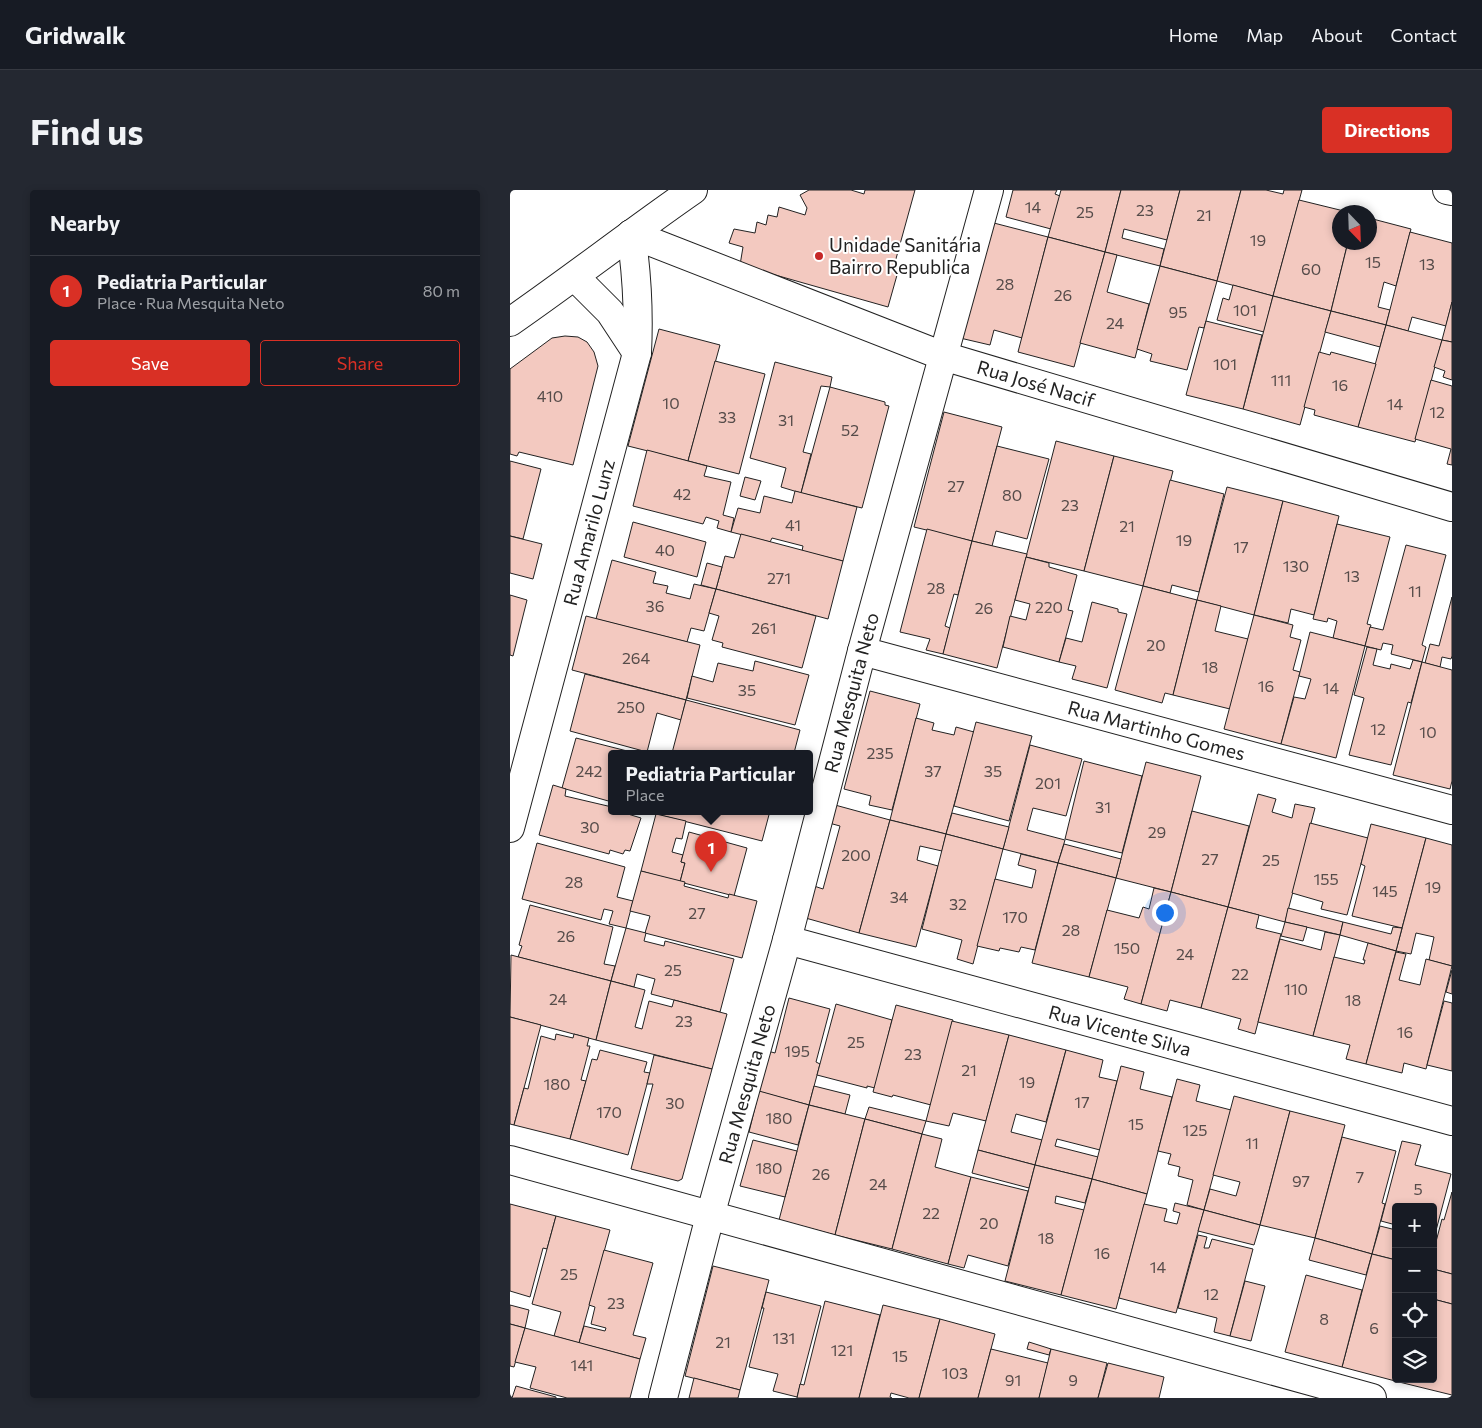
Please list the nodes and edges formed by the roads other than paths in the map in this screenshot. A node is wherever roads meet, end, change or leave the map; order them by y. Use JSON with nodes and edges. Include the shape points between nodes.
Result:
{"nodes":[{"id":1,"x":693,"y":190,"type":"edge"},
{"id":2,"x":988,"y":190,"type":"edge"},
{"id":3,"x":1447,"y":190,"type":"edge"},
{"id":4,"x":1452,"y":191,"type":"edge"},
{"id":5,"x":631,"y":234,"type":"junction"},
{"id":6,"x":575,"y":277,"type":"junction"},
{"id":7,"x":510,"y":322,"type":"edge"},
{"id":8,"x":637,"y":353,"type":"junction"},
{"id":9,"x":943,"y":356,"type":"junction"},
{"id":10,"x":1452,"y":507,"type":"edge"},
{"id":11,"x":862,"y":651,"type":"junction"},
{"id":12,"x":1452,"y":810,"type":"edge"},
{"id":13,"x":510,"y":828,"type":"edge"},
{"id":14,"x":787,"y":940,"type":"junction"},
{"id":15,"x":1452,"y":1120,"type":"edge"},
{"id":16,"x":510,"y":1160,"type":"edge"},
{"id":17,"x":710,"y":1216,"type":"junction"},
{"id":18,"x":664,"y":1398,"type":"edge"},
{"id":19,"x":1372,"y":1398,"type":"edge"}],
"edges":[{"from":1,"to":5,"type":"street"},
{"from":2,"to":9,"type":"street","name":"Rua Mesquita Neto"},
{"from":3,"to":4,"type":"street"},
{"from":5,"to":6,"type":"street"},
{"from":5,"to":8,"type":"street","name":"Rua Amarilo Lunz","via":[[638,293]]},
{"from":5,"to":9,"type":"street","name":"Rua José Nacif"},
{"from":6,"to":7,"type":"street"},
{"from":6,"to":8,"type":"street","via":[[610,312]]},
{"from":8,"to":13,"type":"street","name":"Rua Amarilo Lunz"},
{"from":9,"to":10,"type":"street","name":"Rua José Nacif"},
{"from":9,"to":11,"type":"street","name":"Rua Mesquita Neto"},
{"from":11,"to":12,"type":"street","name":"Rua Martinho Gomes"},
{"from":11,"to":14,"type":"street","name":"Rua Mesquita Neto"},
{"from":14,"to":15,"type":"street","name":"Rua Vicente Silva"},
{"from":14,"to":17,"type":"street","name":"Rua Mesquita Neto"},
{"from":16,"to":17,"type":"street"},
{"from":17,"to":18,"type":"street","name":"Rua Mesquita Neto"},
{"from":17,"to":19,"type":"street"}]}
